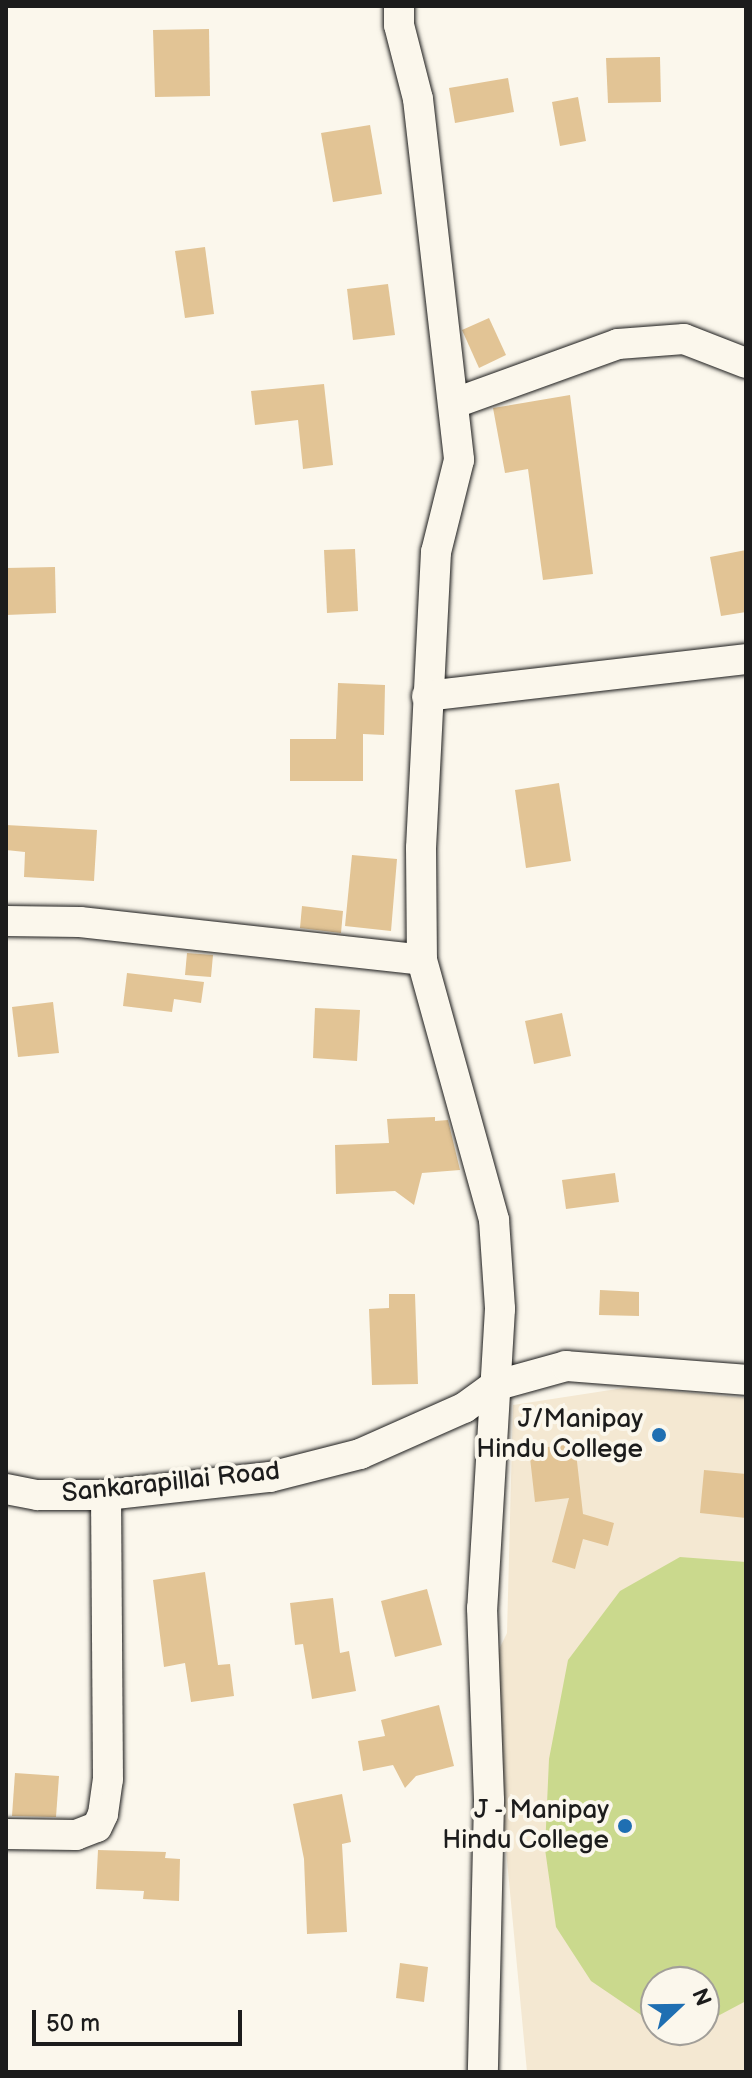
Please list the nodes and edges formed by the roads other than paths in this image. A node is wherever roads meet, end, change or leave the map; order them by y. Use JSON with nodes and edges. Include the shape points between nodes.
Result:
{"nodes":[{"id":1,"x":399,"y":6,"type":"edge"},
{"id":2,"x":746,"y":363,"type":"edge"},
{"id":3,"x":455,"y":403,"type":"junction"},
{"id":4,"x":746,"y":659,"type":"edge"},
{"id":5,"x":427,"y":696,"type":"junction"},
{"id":6,"x":6,"y":921,"type":"edge"},
{"id":7,"x":422,"y":960,"type":"junction"},
{"id":8,"x":746,"y":1380,"type":"edge"},
{"id":9,"x":494,"y":1386,"type":"junction"},
{"id":10,"x":6,"y":1489,"type":"edge"},
{"id":11,"x":106,"y":1495,"type":"junction"},
{"id":12,"x":6,"y":1834,"type":"edge"},
{"id":13,"x":483,"y":2072,"type":"edge"}],
"edges":[{"from":1,"to":3,"type":"street","via":[[418,99]]},
{"from":2,"to":3,"type":"street","via":[[684,339],[618,344]]},
{"from":3,"to":5,"type":"street","via":[[459,460],[436,552]]},
{"from":4,"to":5,"type":"street"},
{"from":5,"to":7,"type":"street"},
{"from":6,"to":7,"type":"street","via":[[80,922]]},
{"from":7,"to":9,"type":"street","via":[[494,1220],[500,1309]]},
{"from":8,"to":9,"type":"street","name":"Sankarapillai Road","via":[[566,1366]]},
{"from":9,"to":11,"type":"street","name":"Sankarapillai Road","via":[[464,1408],[360,1454],[270,1477]]},
{"from":9,"to":13,"type":"street","via":[[482,1608],[489,1801]]},
{"from":10,"to":11,"type":"street","name":"Sankarapillai Road","via":[[37,1495]]},
{"from":11,"to":12,"type":"street","via":[[108,1780],[103,1814],[97,1827],[76,1835]]}]}
